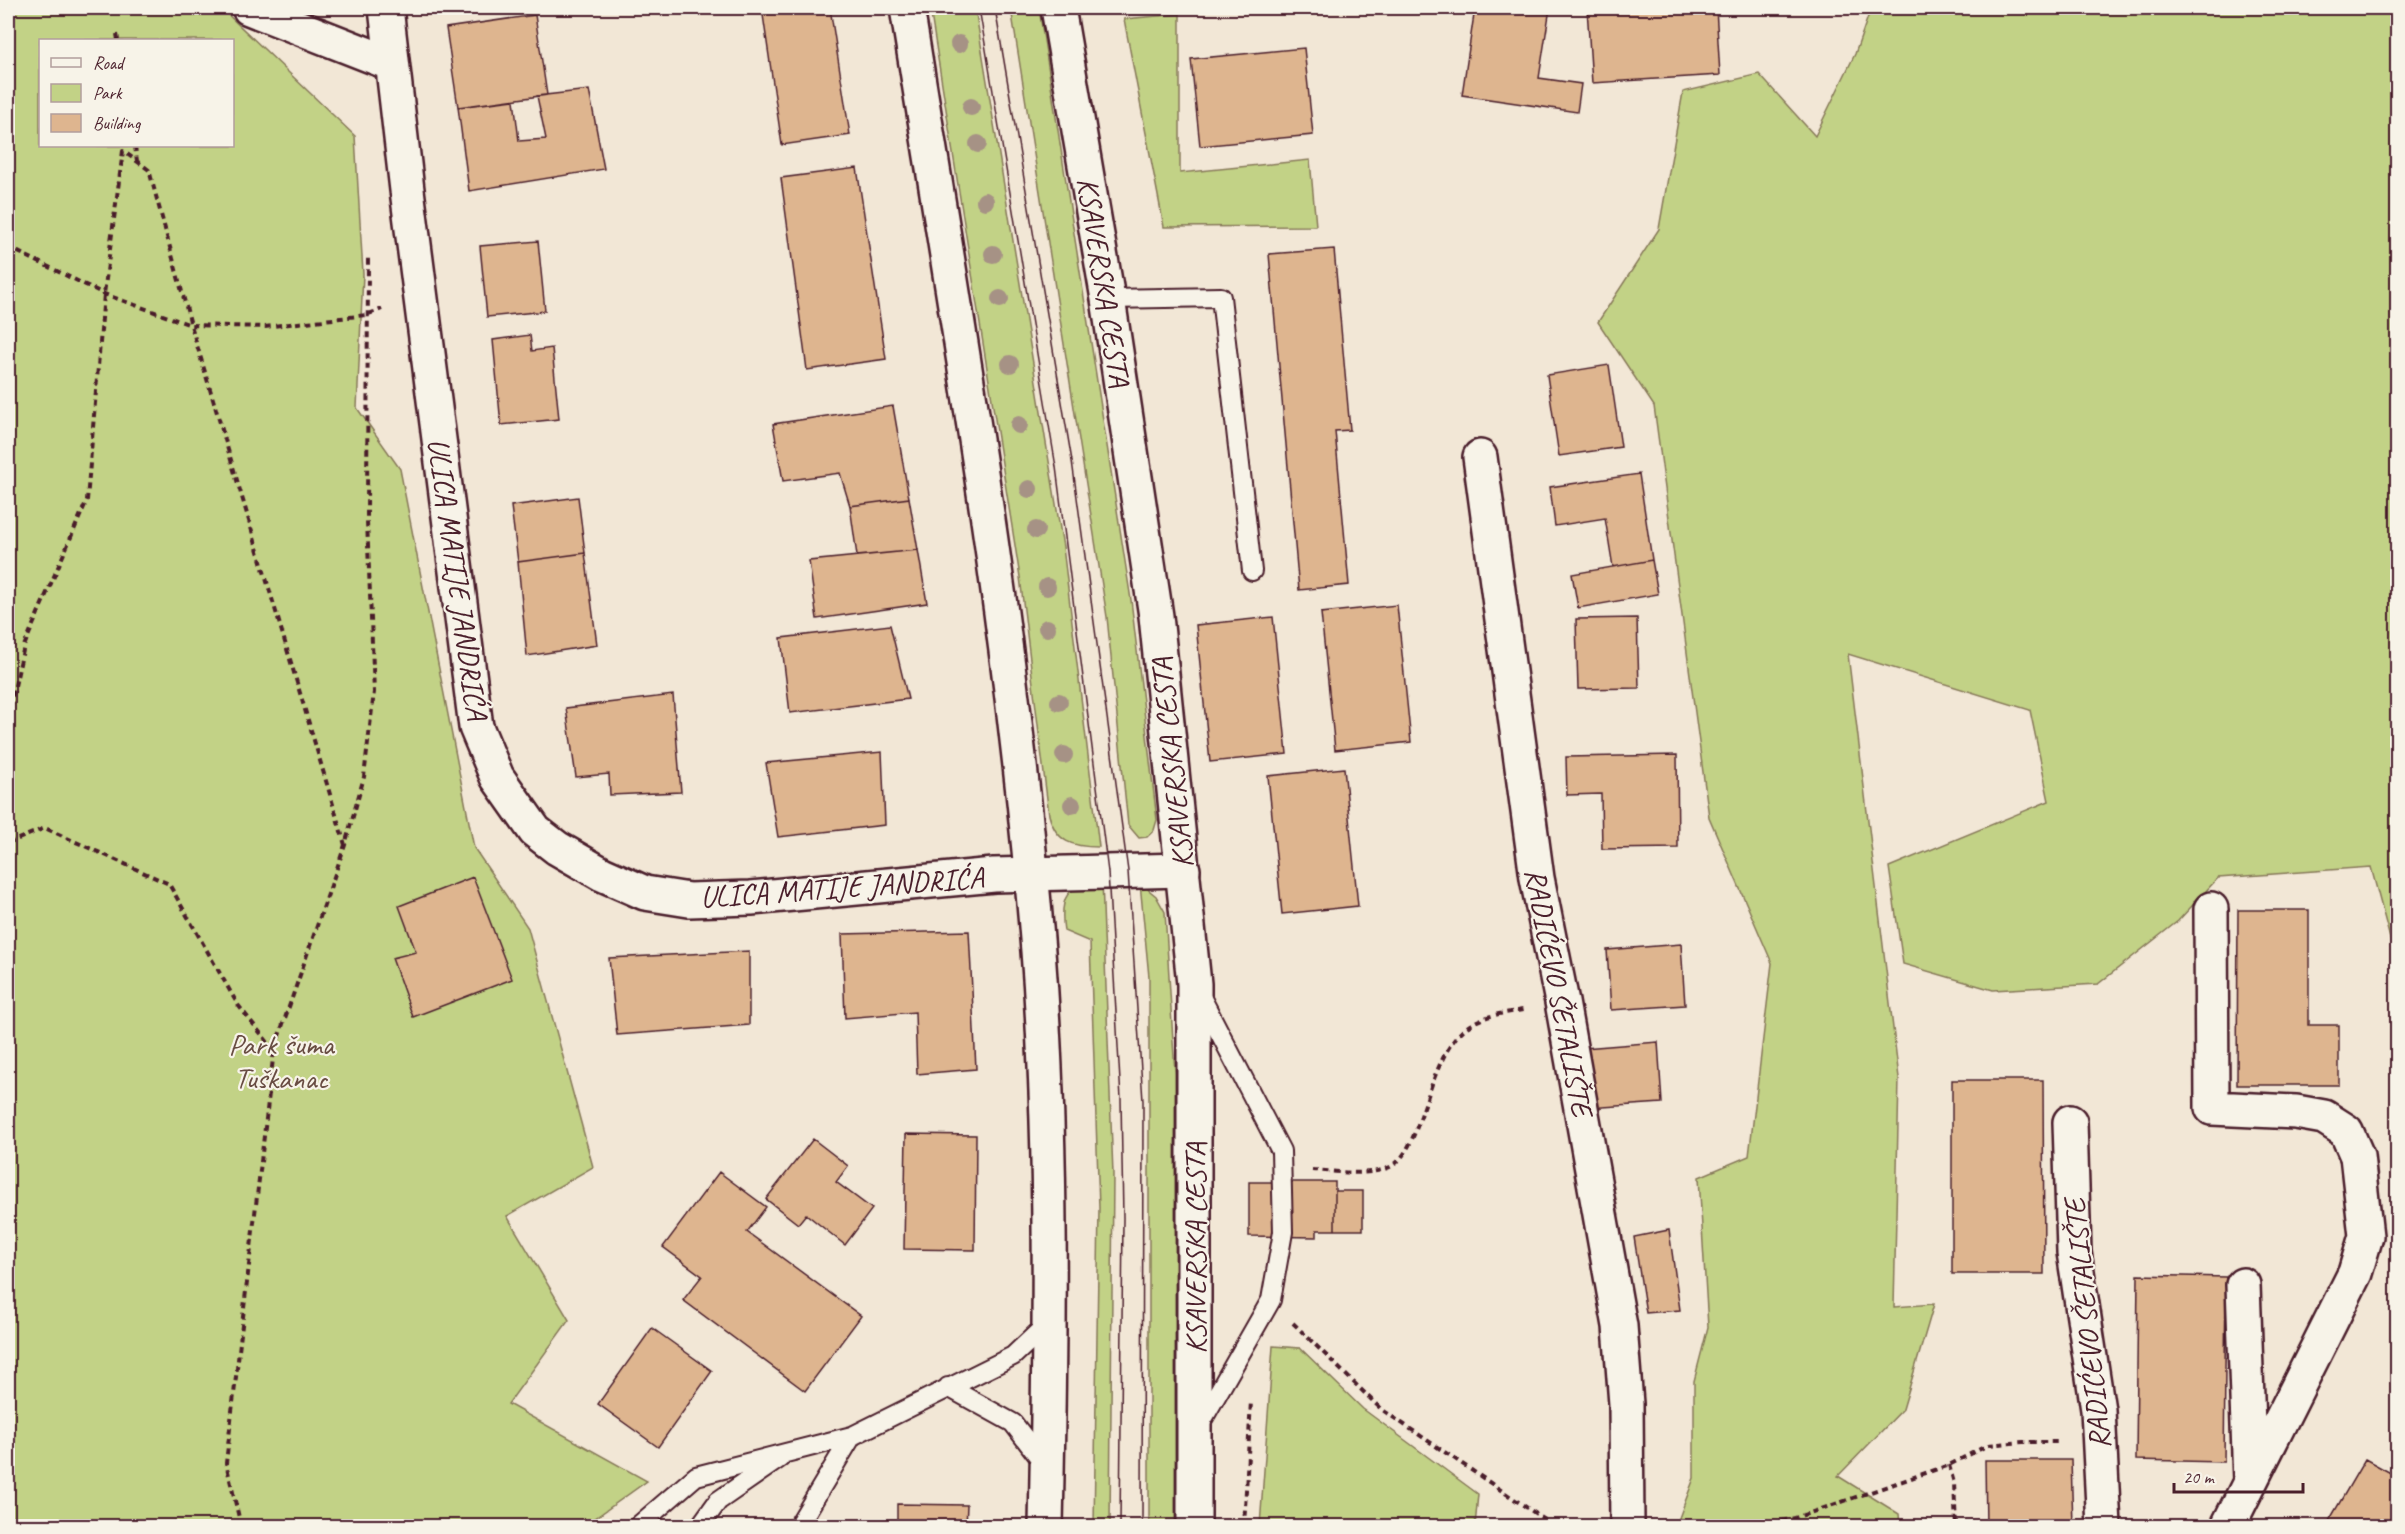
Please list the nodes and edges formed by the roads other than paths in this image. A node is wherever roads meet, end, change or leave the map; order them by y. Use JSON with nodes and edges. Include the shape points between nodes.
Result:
{"nodes":[{"id":1,"x":249,"y":8,"type":"edge"},
{"id":2,"x":386,"y":8,"type":"edge"},
{"id":3,"x":907,"y":8,"type":"edge"},
{"id":4,"x":1058,"y":8,"type":"edge"},
{"id":5,"x":392,"y":64,"type":"junction"},
{"id":6,"x":1108,"y":299,"type":"junction"},
{"id":7,"x":1480,"y":457,"type":"dead end"},
{"id":8,"x":1252,"y":571,"type":"dead end"},
{"id":9,"x":1183,"y":870,"type":"junction"},
{"id":10,"x":1031,"y":874,"type":"junction"},
{"id":11,"x":2211,"y":909,"type":"dead end"},
{"id":12,"x":1194,"y":984,"type":"junction"},
{"id":13,"x":2070,"y":1122,"type":"dead end"},
{"id":14,"x":2243,"y":1285,"type":"dead end"},
{"id":15,"x":1048,"y":1323,"type":"junction"},
{"id":16,"x":948,"y":1387,"type":"junction"},
{"id":17,"x":1195,"y":1432,"type":"junction"},
{"id":18,"x":852,"y":1436,"type":"junction"},
{"id":19,"x":792,"y":1450,"type":"junction"},
{"id":20,"x":1047,"y":1467,"type":"junction"},
{"id":21,"x":2250,"y":1487,"type":"junction"},
{"id":22,"x":638,"y":1527,"type":"edge"},
{"id":23,"x":700,"y":1527,"type":"edge"},
{"id":24,"x":798,"y":1527,"type":"edge"},
{"id":25,"x":1046,"y":1527,"type":"edge"},
{"id":26,"x":1194,"y":1527,"type":"edge"},
{"id":27,"x":1627,"y":1527,"type":"edge"},
{"id":28,"x":2104,"y":1527,"type":"edge"},
{"id":29,"x":2228,"y":1527,"type":"edge"}],
"edges":[{"from":1,"to":5,"type":"street"},
{"from":2,"to":5,"type":"street","name":"ULICA MATIJE JANDRIĆA"},
{"from":3,"to":10,"type":"street","via":[[1005,642]]},
{"from":4,"to":6,"type":"street","name":"KSAVERSKA CESTA"},
{"from":5,"to":10,"type":"street","name":"ULICA MATIJE JANDRIĆA","via":[[476,726],[497,777],[524,818],[557,848],[602,874],[645,893],[688,900]]},
{"from":6,"to":8,"type":"lane","via":[[1221,297]]},
{"from":6,"to":9,"type":"street","name":"KSAVERSKA CESTA","via":[[1156,616]]},
{"from":7,"to":27,"type":"street","name":"RADIĆEVO ŠETALIŠTE","via":[[1537,878],[1620,1326],[1626,1404]]},
{"from":9,"to":10,"type":"street","name":"ULICA MATIJE JANDRIĆA"},
{"from":9,"to":12,"type":"street","name":"KSAVERSKA CESTA"},
{"from":10,"to":15,"type":"street","via":[[1047,1121]]},
{"from":11,"to":21,"type":"street","via":[[2212,1108],[2296,1112],[2324,1117],[2346,1131],[2357,1156],[2366,1236],[2355,1272]]},
{"from":12,"to":17,"type":"street","name":"KSAVERSKA CESTA"},
{"from":12,"to":17,"type":"lane","via":[[1281,1151],[1283,1232],[1271,1300]]},
{"from":13,"to":28,"type":"street","name":"RADIĆEVO ŠETALIŠTE","via":[[2074,1252],[2100,1443]]},
{"from":14,"to":21,"type":"street"},
{"from":15,"to":16,"type":"lane","via":[[1013,1356]]},
{"from":15,"to":20,"type":"street"},
{"from":16,"to":18,"type":"lane"},
{"from":16,"to":20,"type":"lane","via":[[1013,1423]]},
{"from":17,"to":26,"type":"street","name":"KSAVERSKA CESTA"},
{"from":18,"to":19,"type":"lane"},
{"from":18,"to":24,"type":"lane"},
{"from":19,"to":22,"type":"lane","via":[[696,1476]]},
{"from":19,"to":23,"type":"lane","via":[[718,1501]]},
{"from":20,"to":25,"type":"street"},
{"from":21,"to":29,"type":"street"}]}
